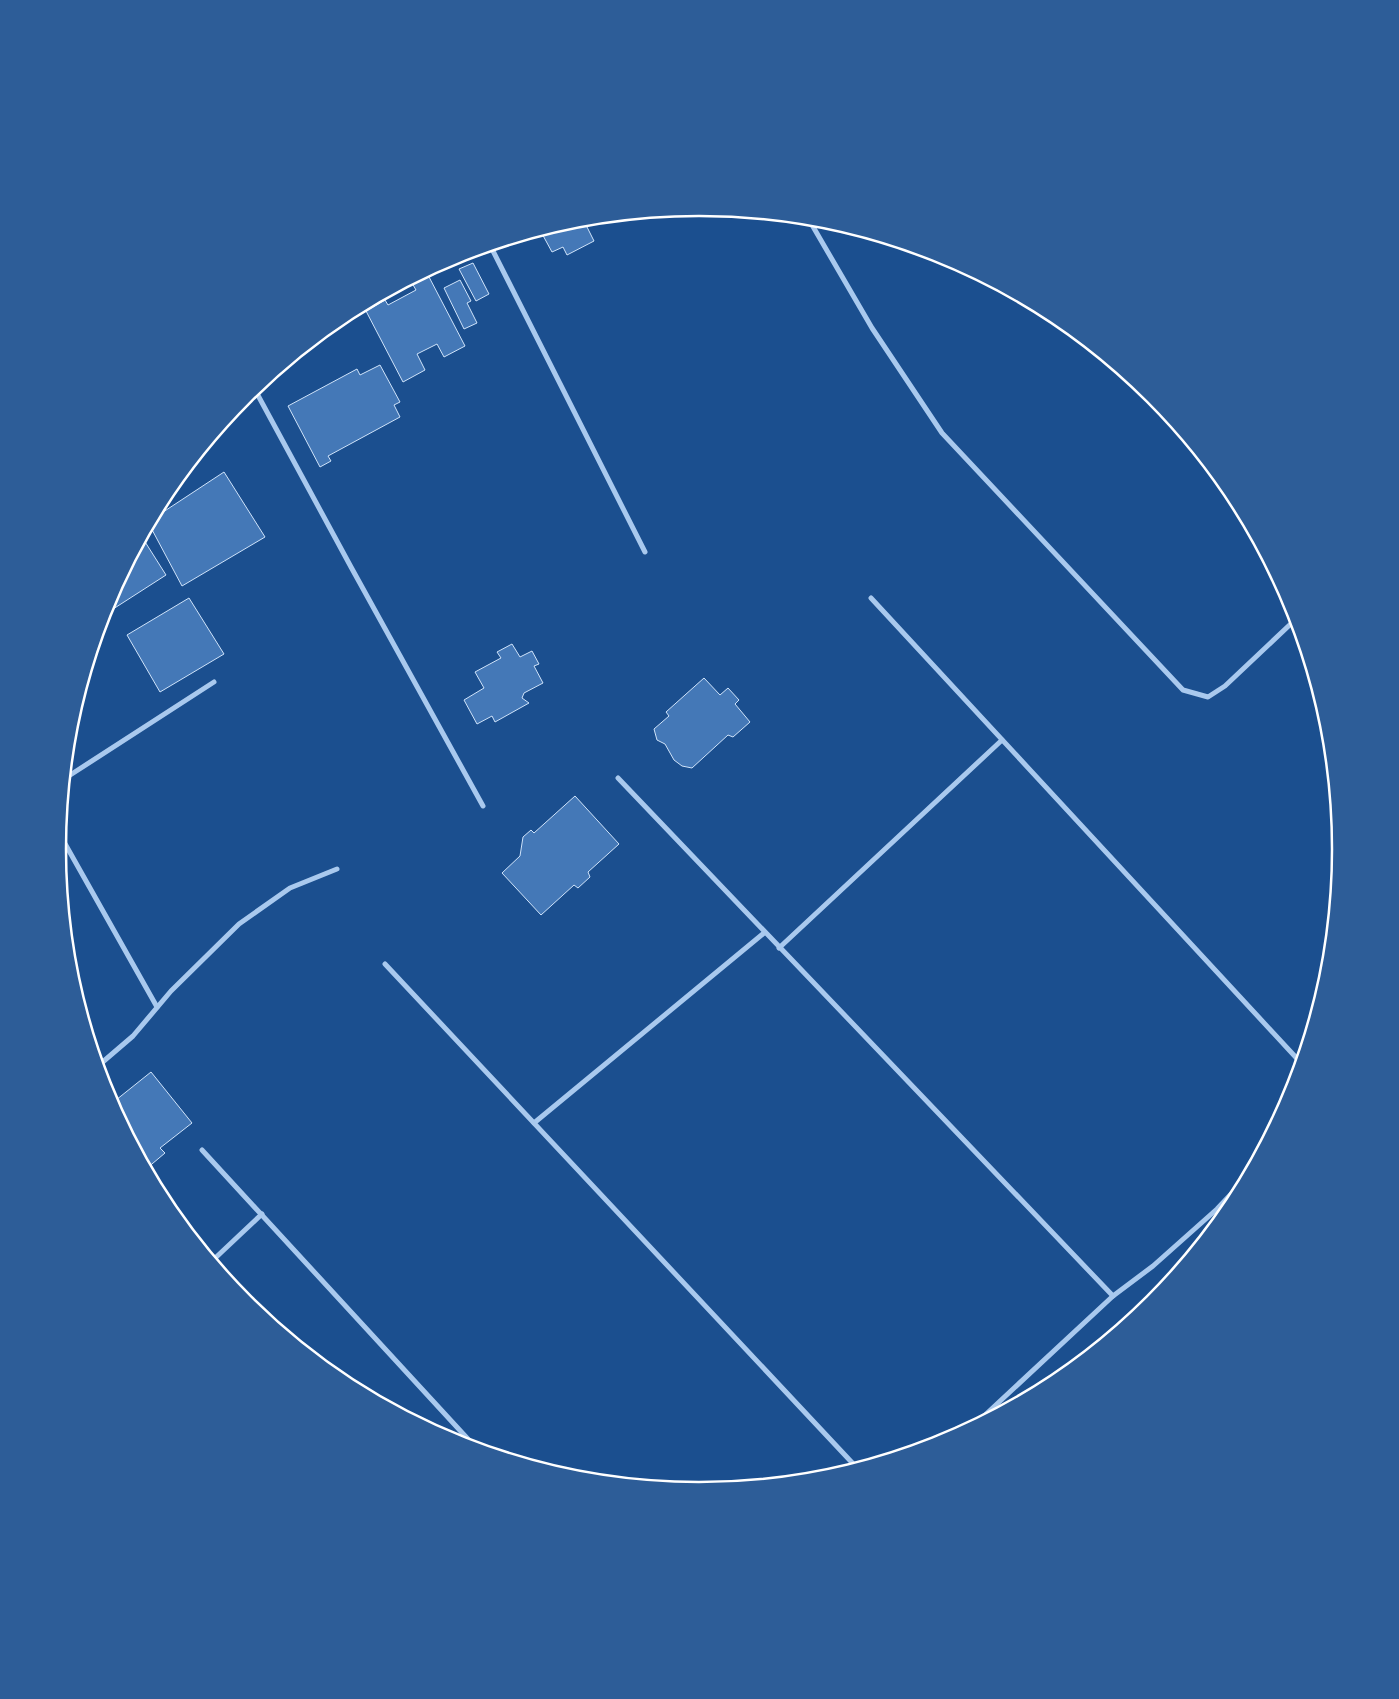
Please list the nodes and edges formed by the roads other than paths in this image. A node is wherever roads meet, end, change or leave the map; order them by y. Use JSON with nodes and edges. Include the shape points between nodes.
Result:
{"nodes":[{"id":1,"x":813,"y":227,"type":"edge"},
{"id":2,"x":493,"y":251,"type":"edge"},
{"id":3,"x":258,"y":396,"type":"edge"},
{"id":4,"x":645,"y":552,"type":"dead end"},
{"id":5,"x":871,"y":598,"type":"dead end"},
{"id":6,"x":1291,"y":624,"type":"edge"},
{"id":7,"x":214,"y":682,"type":"dead end"},
{"id":8,"x":1002,"y":740,"type":"junction"},
{"id":9,"x":71,"y":774,"type":"edge"},
{"id":10,"x":618,"y":778,"type":"dead end"},
{"id":11,"x":483,"y":806,"type":"dead end"},
{"id":12,"x":66,"y":847,"type":"edge"},
{"id":13,"x":338,"y":869,"type":"dead end"},
{"id":14,"x":764,"y":933,"type":"junction"},
{"id":15,"x":779,"y":948,"type":"junction"},
{"id":16,"x":385,"y":964,"type":"dead end"},
{"id":17,"x":158,"y":1007,"type":"junction"},
{"id":18,"x":1297,"y":1059,"type":"edge"},
{"id":19,"x":103,"y":1062,"type":"edge"},
{"id":20,"x":534,"y":1123,"type":"junction"},
{"id":21,"x":202,"y":1150,"type":"dead end"},
{"id":22,"x":1230,"y":1195,"type":"edge"},
{"id":23,"x":262,"y":1214,"type":"junction"},
{"id":24,"x":216,"y":1258,"type":"edge"},
{"id":25,"x":1113,"y":1296,"type":"junction"},
{"id":26,"x":987,"y":1413,"type":"edge"},
{"id":27,"x":468,"y":1439,"type":"edge"},
{"id":28,"x":853,"y":1464,"type":"edge"}],
"edges":[{"from":1,"to":6,"type":"street","via":[[872,328],[942,433],[1183,690],[1208,697],[1225,686]]},
{"from":2,"to":4,"type":"street"},
{"from":3,"to":11,"type":"street"},
{"from":5,"to":8,"type":"street"},
{"from":7,"to":9,"type":"street"},
{"from":8,"to":15,"type":"street"},
{"from":8,"to":18,"type":"street"},
{"from":10,"to":14,"type":"street"},
{"from":12,"to":17,"type":"street"},
{"from":13,"to":17,"type":"street","via":[[290,888],[239,924]]},
{"from":14,"to":15,"type":"street"},
{"from":14,"to":20,"type":"street"},
{"from":15,"to":25,"type":"street"},
{"from":16,"to":20,"type":"street"},
{"from":17,"to":19,"type":"street","via":[[133,1036]]},
{"from":20,"to":28,"type":"street"},
{"from":21,"to":23,"type":"street"},
{"from":22,"to":25,"type":"street","via":[[1153,1266]]},
{"from":23,"to":24,"type":"street"},
{"from":23,"to":27,"type":"street"},
{"from":25,"to":26,"type":"street"}]}
